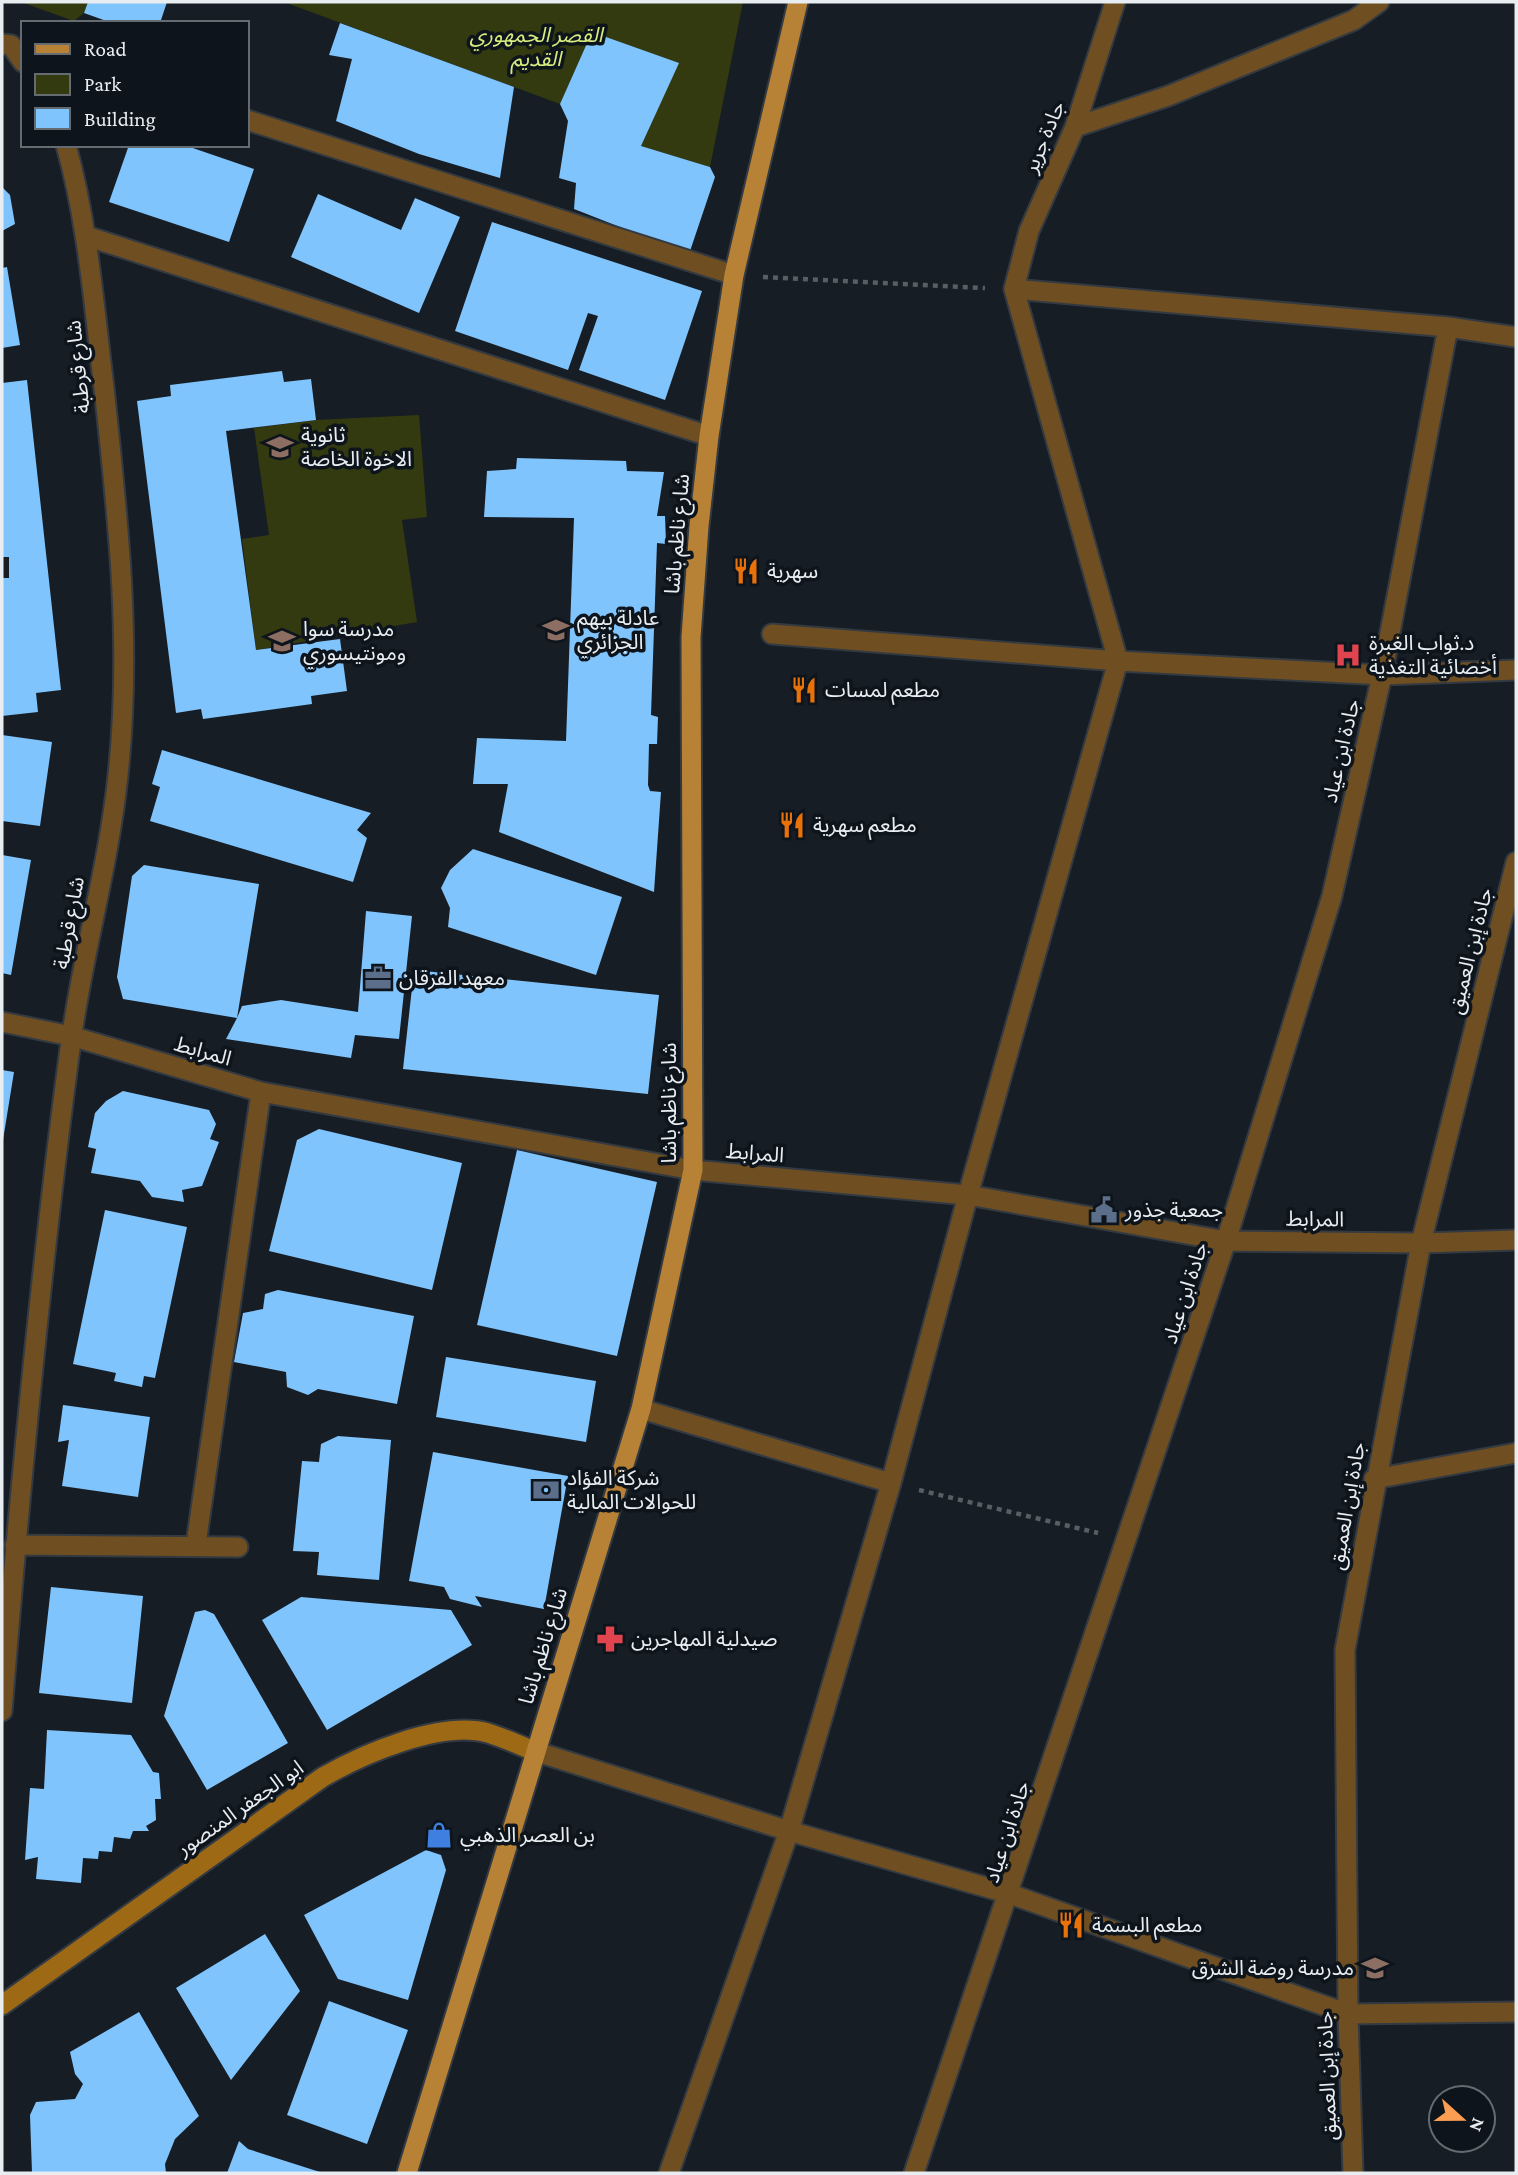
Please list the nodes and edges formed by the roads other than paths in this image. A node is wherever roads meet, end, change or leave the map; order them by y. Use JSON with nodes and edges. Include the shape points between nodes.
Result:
{"nodes":[{"id":1,"x":798,"y":2,"type":"edge"},
{"id":2,"x":1115,"y":2,"type":"edge"},
{"id":3,"x":1379,"y":2,"type":"edge"},
{"id":4,"x":248,"y":120,"type":"edge"},
{"id":5,"x":1076,"y":127,"type":"junction"},
{"id":6,"x":66,"y":147,"type":"edge"},
{"id":7,"x":86,"y":236,"type":"junction"},
{"id":8,"x":734,"y":275,"type":"junction"},
{"id":9,"x":1014,"y":289,"type":"junction"},
{"id":10,"x":1448,"y":327,"type":"junction"},
{"id":11,"x":1516,"y":337,"type":"edge"},
{"id":12,"x":709,"y":436,"type":"junction"},
{"id":13,"x":772,"y":634,"type":"dead end"},
{"id":14,"x":1118,"y":661,"type":"junction"},
{"id":15,"x":1516,"y":670,"type":"edge"},
{"id":16,"x":1382,"y":676,"type":"junction"},
{"id":17,"x":1516,"y":862,"type":"edge"},
{"id":18,"x":2,"y":1022,"type":"edge"},
{"id":19,"x":71,"y":1036,"type":"junction"},
{"id":20,"x":261,"y":1092,"type":"junction"},
{"id":21,"x":693,"y":1170,"type":"junction"},
{"id":22,"x":968,"y":1195,"type":"junction"},
{"id":23,"x":1516,"y":1240,"type":"edge"},
{"id":24,"x":1226,"y":1241,"type":"junction"},
{"id":25,"x":1421,"y":1243,"type":"junction"},
{"id":26,"x":641,"y":1409,"type":"junction"},
{"id":27,"x":1516,"y":1453,"type":"edge"},
{"id":28,"x":1374,"y":1479,"type":"junction"},
{"id":29,"x":891,"y":1483,"type":"junction"},
{"id":30,"x":196,"y":1544,"type":"junction"},
{"id":31,"x":15,"y":1545,"type":"junction"},
{"id":32,"x":238,"y":1547,"type":"dead end"},
{"id":33,"x":2,"y":1711,"type":"edge"},
{"id":34,"x":534,"y":1751,"type":"junction"},
{"id":35,"x":789,"y":1831,"type":"junction"},
{"id":36,"x":1010,"y":1894,"type":"junction"},
{"id":37,"x":2,"y":2005,"type":"edge"},
{"id":38,"x":1516,"y":2012,"type":"edge"},
{"id":39,"x":1348,"y":2014,"type":"junction"},
{"id":40,"x":407,"y":2173,"type":"edge"},
{"id":41,"x":669,"y":2173,"type":"edge"},
{"id":42,"x":915,"y":2173,"type":"edge"},
{"id":43,"x":1353,"y":2173,"type":"edge"}],
"edges":[{"from":1,"to":8,"type":"main road","name":"شارع ناظم باشا"},
{"from":2,"to":5,"type":"street","name":"جادة جرير"},
{"from":3,"to":5,"type":"street","via":[[1354,20],[1168,96]]},
{"from":4,"to":8,"type":"street"},
{"from":5,"to":9,"type":"street","name":"جادة جرير","via":[[1029,231]]},
{"from":6,"to":7,"type":"street","name":"شارع قرطبة"},
{"from":7,"to":12,"type":"street"},
{"from":7,"to":19,"type":"street","name":"شارع قرطبة","via":[[124,580],[125,681],[118,779]]},
{"from":8,"to":12,"type":"main road","name":"شارع ناظم باشا"},
{"from":9,"to":10,"type":"street"},
{"from":9,"to":14,"type":"street"},
{"from":10,"to":11,"type":"street"},
{"from":10,"to":16,"type":"street","name":"جادة ابن عياد"},
{"from":12,"to":21,"type":"main road","name":"شارع ناظم باشا","via":[[691,637]]},
{"from":13,"to":14,"type":"street"},
{"from":14,"to":16,"type":"street"},
{"from":14,"to":22,"type":"street"},
{"from":15,"to":16,"type":"street"},
{"from":16,"to":24,"type":"street","name":"جادة ابن عياد","via":[[1332,896]]},
{"from":17,"to":25,"type":"street","name":"جادة إبن العميق"},
{"from":18,"to":19,"type":"street","name":"المرابط"},
{"from":19,"to":20,"type":"street","name":"المرابط"},
{"from":19,"to":31,"type":"street","name":"شارع قرطبة"},
{"from":20,"to":21,"type":"street","name":"المرابط"},
{"from":20,"to":30,"type":"street"},
{"from":21,"to":22,"type":"street","name":"المرابط"},
{"from":21,"to":26,"type":"main road","name":"شارع ناظم باشا"},
{"from":22,"to":24,"type":"street","name":"المرابط"},
{"from":22,"to":29,"type":"street"},
{"from":23,"to":25,"type":"street","name":"المرابط"},
{"from":24,"to":25,"type":"street","name":"المرابط"},
{"from":24,"to":36,"type":"street","name":"جادة ابن عياد"},
{"from":25,"to":28,"type":"street","name":"جادة إبن العميق"},
{"from":26,"to":29,"type":"street"},
{"from":26,"to":34,"type":"main road","name":"شارع ناظم باشا"},
{"from":27,"to":28,"type":"street"},
{"from":28,"to":39,"type":"street","name":"جادة إبن العميق","via":[[1345,1650]]},
{"from":29,"to":35,"type":"street"},
{"from":30,"to":31,"type":"street"},
{"from":30,"to":32,"type":"street"},
{"from":31,"to":33,"type":"street","name":"شارع قرطبة"},
{"from":34,"to":35,"type":"street"},
{"from":34,"to":37,"type":"main road","name":"ابو الجعفر المنصور","via":[[486,1732],[453,1732],[420,1737],[353,1760]]},
{"from":34,"to":40,"type":"main road","name":"شارع ناظم باشا"},
{"from":35,"to":36,"type":"street"},
{"from":35,"to":41,"type":"street"},
{"from":36,"to":39,"type":"street"},
{"from":36,"to":42,"type":"street","name":"جادة ابن عياد"},
{"from":38,"to":39,"type":"street"},
{"from":39,"to":43,"type":"street","name":"جادة إبن العميق"}]}
